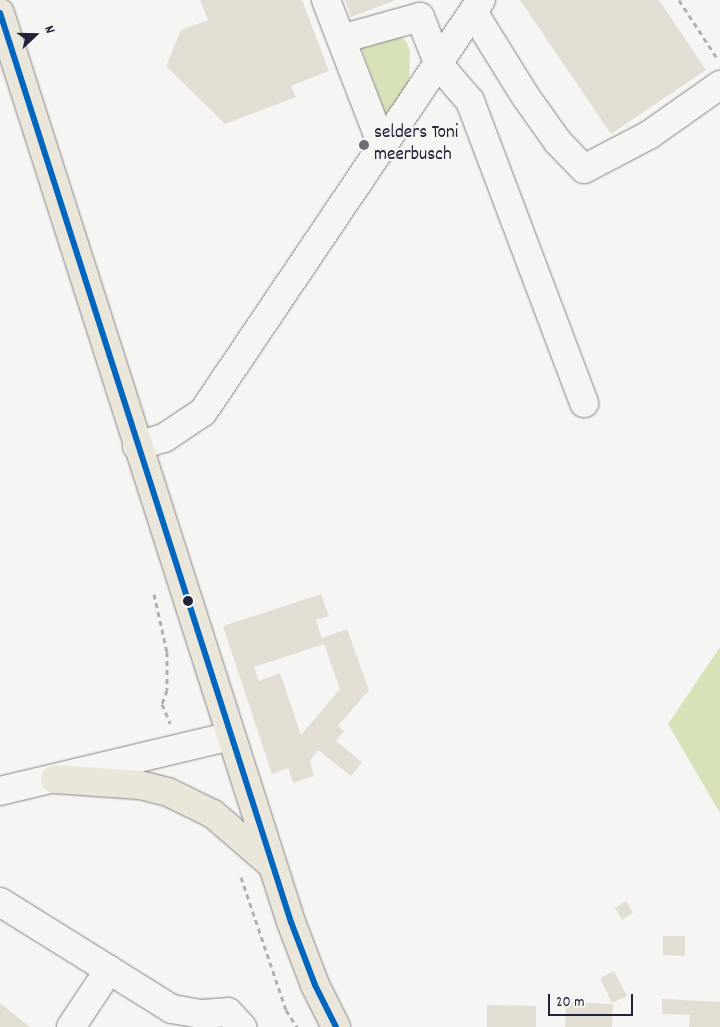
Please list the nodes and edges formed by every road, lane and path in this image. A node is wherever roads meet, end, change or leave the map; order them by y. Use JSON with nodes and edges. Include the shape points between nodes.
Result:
{"nodes":[{"id":1,"x":326,"y":0,"type":"edge"},
{"id":2,"x":679,"y":0,"type":"edge"},
{"id":3,"x":477,"y":6,"type":"edge"},
{"id":4,"x":0,"y":13,"type":"edge"},
{"id":5,"x":341,"y":39,"type":"junction"},
{"id":6,"x":720,"y":62,"type":"edge"},
{"id":7,"x":439,"y":65,"type":"junction"},
{"id":8,"x":720,"y":85,"type":"edge"},
{"id":9,"x":383,"y":148,"type":"junction"},
{"id":10,"x":584,"y":403,"type":"dead end"},
{"id":11,"x":137,"y":446,"type":"junction"},
{"id":12,"x":230,"y":736,"type":"junction"},
{"id":13,"x":55,"y":779,"type":"junction"},
{"id":14,"x":0,"y":790,"type":"edge"},
{"id":15,"x":272,"y":866,"type":"junction"},
{"id":16,"x":0,"y":902,"type":"edge"},
{"id":17,"x":109,"y":970,"type":"junction"},
{"id":18,"x":235,"y":1020,"type":"edge"},
{"id":19,"x":70,"y":1027,"type":"edge"},
{"id":20,"x":336,"y":1027,"type":"edge"}],
"edges":[{"from":1,"to":5,"type":"street"},
{"from":2,"to":6,"type":"path"},
{"from":3,"to":7,"type":"street"},
{"from":3,"to":8,"type":"street","via":[[526,97],[558,142],[584,169],[649,135]]},
{"from":4,"to":11,"type":"main road","via":[[103,328]]},
{"from":5,"to":7,"type":"street","via":[[420,17]]},
{"from":5,"to":9,"type":"street"},
{"from":7,"to":9,"type":"street"},
{"from":7,"to":10,"type":"street","via":[[470,100]]},
{"from":9,"to":11,"type":"street","via":[[354,181],[281,288],[203,412],[164,438]]},
{"from":11,"to":12,"type":"main road"},
{"from":12,"to":13,"type":"street"},
{"from":12,"to":15,"type":"main road"},
{"from":13,"to":14,"type":"street"},
{"from":13,"to":15,"type":"main road","via":[[140,785],[168,792],[213,814]]},
{"from":15,"to":20,"type":"main road","via":[[315,985]]},
{"from":16,"to":17,"type":"street"},
{"from":17,"to":18,"type":"street","via":[[172,1009]]},
{"from":17,"to":19,"type":"street"}]}
